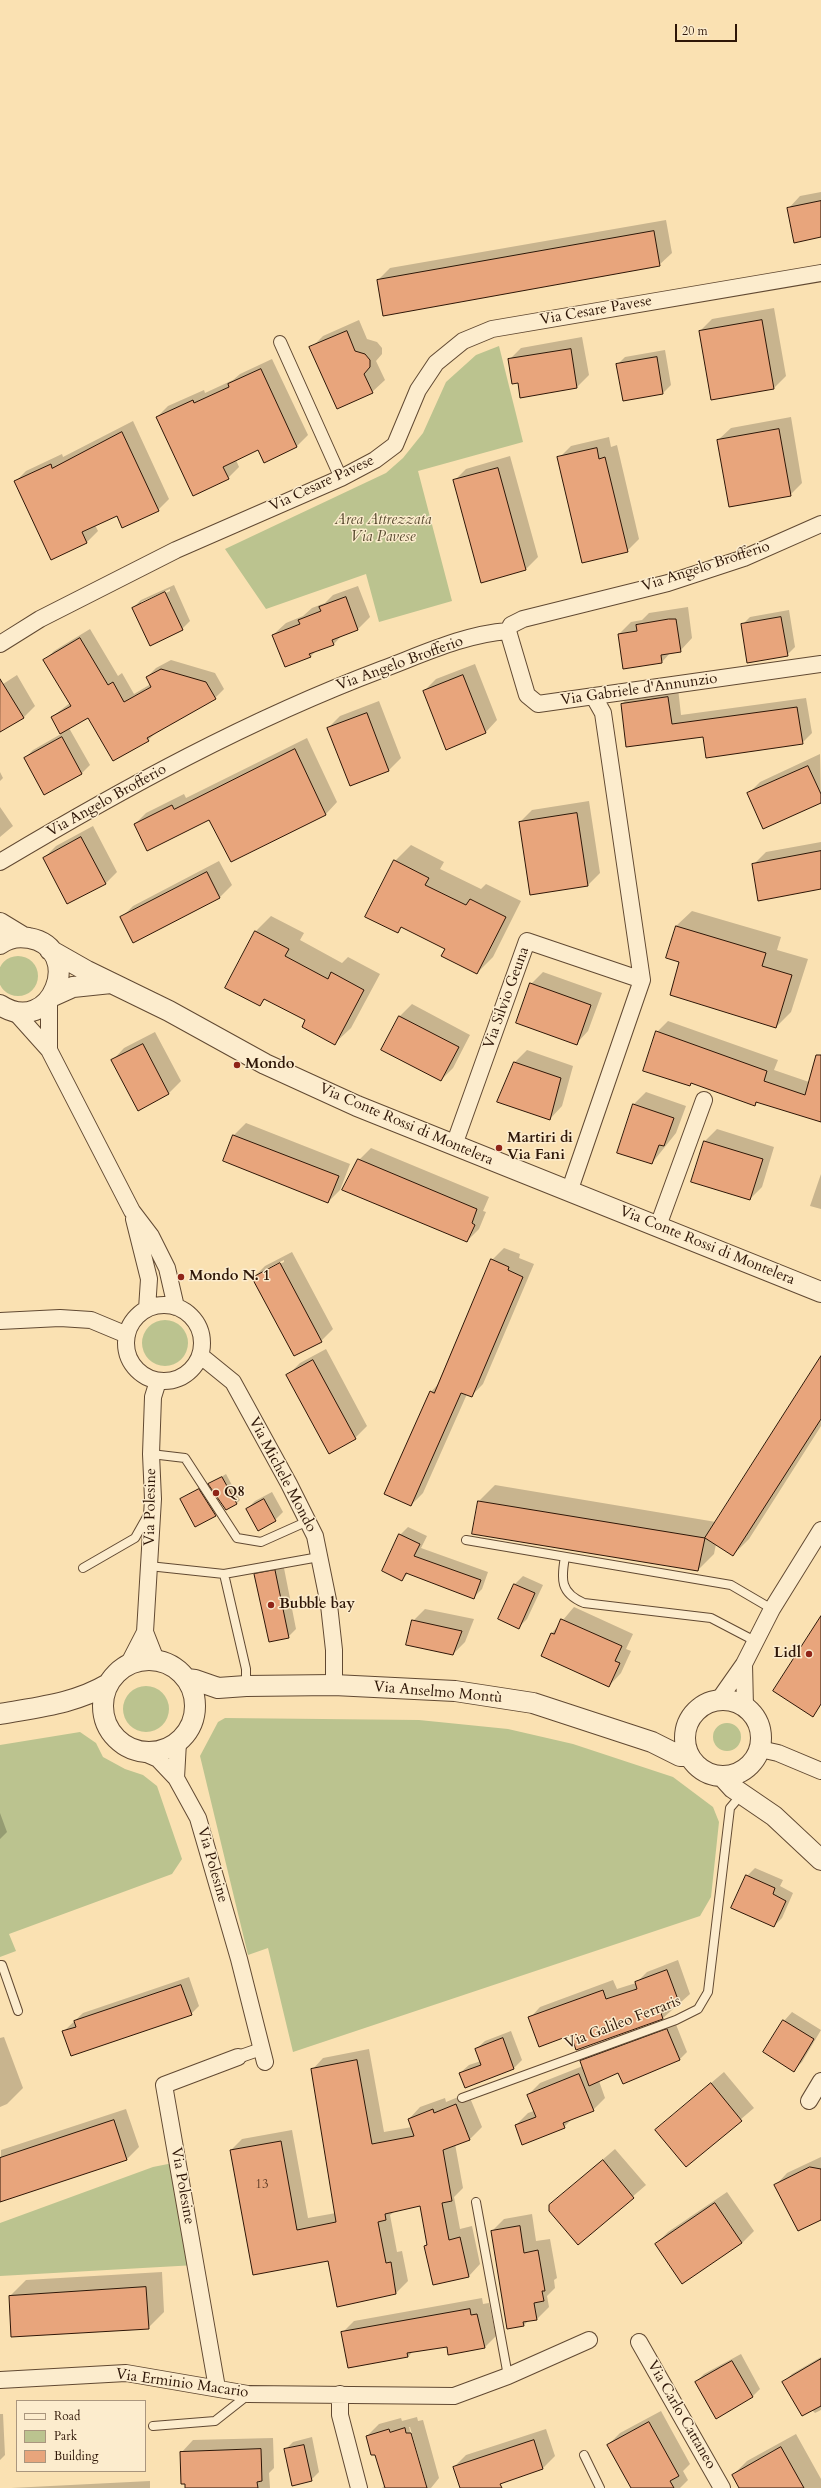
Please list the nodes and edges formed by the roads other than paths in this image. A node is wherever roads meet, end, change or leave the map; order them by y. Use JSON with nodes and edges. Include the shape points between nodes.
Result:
{"nodes":[{"id":1,"x":821,"y":273,"type":"edge"},
{"id":2,"x":280,"y":342,"type":"dead end"},
{"id":3,"x":341,"y":478,"type":"junction"},
{"id":4,"x":821,"y":524,"type":"edge"},
{"id":5,"x":508,"y":631,"type":"junction"},
{"id":6,"x":0,"y":644,"type":"edge"},
{"id":7,"x":821,"y":664,"type":"edge"},
{"id":8,"x":594,"y":697,"type":"junction"},
{"id":9,"x":0,"y":862,"type":"edge"},
{"id":10,"x":0,"y":923,"type":"edge"},
{"id":11,"x":23,"y":937,"type":"junction"},
{"id":12,"x":0,"y":944,"type":"edge"},
{"id":13,"x":50,"y":950,"type":"junction"},
{"id":14,"x":642,"y":980,"type":"junction"},
{"id":15,"x":112,"y":983,"type":"junction"},
{"id":16,"x":51,"y":998,"type":"junction"},
{"id":17,"x":7,"y":1008,"type":"edge"},
{"id":18,"x":50,"y":1050,"type":"junction"},
{"id":19,"x":704,"y":1100,"type":"dead end"},
{"id":20,"x":454,"y":1145,"type":"junction"},
{"id":21,"x":569,"y":1192,"type":"junction"},
{"id":22,"x":132,"y":1211,"type":"junction"},
{"id":23,"x":658,"y":1226,"type":"junction"},
{"id":24,"x":821,"y":1292,"type":"edge"},
{"id":25,"x":176,"y":1307,"type":"junction"},
{"id":26,"x":147,"y":1309,"type":"junction"},
{"id":27,"x":0,"y":1321,"type":"edge"},
{"id":28,"x":127,"y":1335,"type":"junction"},
{"id":29,"x":201,"y":1356,"type":"junction"},
{"id":30,"x":158,"y":1382,"type":"junction"},
{"id":31,"x":151,"y":1454,"type":"junction"},
{"id":32,"x":153,"y":1499,"type":"junction"},
{"id":33,"x":308,"y":1521,"type":"junction"},
{"id":34,"x":821,"y":1530,"type":"edge"},
{"id":35,"x":466,"y":1540,"type":"dead end"},
{"id":36,"x":565,"y":1557,"type":"junction"},
{"id":37,"x":319,"y":1558,"type":"junction"},
{"id":38,"x":149,"y":1566,"type":"junction"},
{"id":39,"x":84,"y":1568,"type":"dead end"},
{"id":40,"x":224,"y":1574,"type":"junction"},
{"id":41,"x":772,"y":1610,"type":"junction"},
{"id":42,"x":145,"y":1632,"type":"junction"},
{"id":43,"x":755,"y":1641,"type":"junction"},
{"id":44,"x":156,"y":1660,"type":"junction"},
{"id":45,"x":128,"y":1664,"type":"junction"},
{"id":46,"x":744,"y":1664,"type":"junction"},
{"id":47,"x":187,"y":1679,"type":"junction"},
{"id":48,"x":108,"y":1684,"type":"junction"},
{"id":49,"x":334,"y":1684,"type":"junction"},
{"id":50,"x":246,"y":1686,"type":"junction"},
{"id":51,"x":218,"y":1688,"type":"junction"},
{"id":52,"x":718,"y":1701,"type":"junction"},
{"id":53,"x":68,"y":1702,"type":"junction"},
{"id":54,"x":745,"y":1707,"type":"junction"},
{"id":55,"x":194,"y":1713,"type":"junction"},
{"id":56,"x":0,"y":1714,"type":"edge"},
{"id":57,"x":104,"y":1719,"type":"junction"},
{"id":58,"x":687,"y":1727,"type":"junction"},
{"id":59,"x":178,"y":1742,"type":"junction"},
{"id":60,"x":652,"y":1742,"type":"junction"},
{"id":61,"x":760,"y":1749,"type":"junction"},
{"id":62,"x":142,"y":1752,"type":"junction"},
{"id":63,"x":689,"y":1756,"type":"junction"},
{"id":64,"x":744,"y":1770,"type":"junction"},
{"id":65,"x":821,"y":1772,"type":"edge"},
{"id":66,"x":723,"y":1777,"type":"junction"},
{"id":67,"x":176,"y":1778,"type":"junction"},
{"id":68,"x":748,"y":1800,"type":"junction"},
{"id":69,"x":821,"y":1860,"type":"edge"},
{"id":70,"x":0,"y":1965,"type":"edge"},
{"id":71,"x":18,"y":2011,"type":"dead end"},
{"id":72,"x":263,"y":2055,"type":"joint"},
{"id":73,"x":238,"y":2057,"type":"joint"},
{"id":74,"x":821,"y":2081,"type":"edge"},
{"id":75,"x":462,"y":2098,"type":"dead end"},
{"id":76,"x":809,"y":2101,"type":"dead end"},
{"id":77,"x":476,"y":2202,"type":"dead end"},
{"id":78,"x":589,"y":2340,"type":"dead end"},
{"id":79,"x":639,"y":2342,"type":"dead end"},
{"id":80,"x":508,"y":2376,"type":"junction"},
{"id":81,"x":0,"y":2380,"type":"edge"},
{"id":82,"x":217,"y":2388,"type":"junction"},
{"id":83,"x":248,"y":2394,"type":"junction"},
{"id":84,"x":340,"y":2394,"type":"junction"},
{"id":85,"x":153,"y":2426,"type":"dead end"},
{"id":86,"x":584,"y":2455,"type":"dead end"},
{"id":87,"x":359,"y":2488,"type":"edge"},
{"id":88,"x":600,"y":2488,"type":"edge"},
{"id":89,"x":722,"y":2488,"type":"edge"}],
"edges":[{"from":1,"to":3,"type":"street","name":"Via Cesare Pavese","via":[[492,328],[463,340],[436,363],[418,390],[395,445],[375,460]]},
{"from":2,"to":3,"type":"street"},
{"from":3,"to":6,"type":"street","name":"Via Cesare Pavese","via":[[176,550],[40,619]]},
{"from":4,"to":5,"type":"street","name":"Via Angelo Brofferio","via":[[744,558],[668,583],[523,619],[511,625]]},
{"from":5,"to":8,"type":"street","name":"Via Gabriele d'Annunzio","via":[[527,695],[538,704]]},
{"from":5,"to":9,"type":"street","name":"Via Angelo Brofferio","via":[[448,644],[323,692],[256,722],[111,796]]},
{"from":7,"to":8,"type":"street","name":"Via Gabriele d'Annunzio"},
{"from":8,"to":14,"type":"street","via":[[603,713]]},
{"from":10,"to":11,"type":"street"},
{"from":11,"to":12,"type":"street","via":[[12,938]]},
{"from":11,"to":13,"type":"street","name":"Via Conte Rossi di Montelera","via":[[33,938]]},
{"from":13,"to":15,"type":"street","name":"Via Conte Rossi di Montelera"},
{"from":13,"to":16,"type":"street","via":[[57,960],[60,972],[58,984]]},
{"from":14,"to":20,"type":"street","name":"Via Silvio Geuna","via":[[527,941]]},
{"from":14,"to":21,"type":"street"},
{"from":15,"to":16,"type":"street","via":[[73,987]]},
{"from":15,"to":20,"type":"street","name":"Via Conte Rossi di Montelera","via":[[169,1010],[265,1064]]},
{"from":16,"to":17,"type":"street","via":[[33,1011]]},
{"from":16,"to":18,"type":"street"},
{"from":17,"to":18,"type":"street"},
{"from":18,"to":22,"type":"street"},
{"from":19,"to":23,"type":"street"},
{"from":20,"to":21,"type":"street","name":"Via Conte Rossi di Montelera"},
{"from":21,"to":23,"type":"street","name":"Via Conte Rossi di Montelera"},
{"from":22,"to":25,"type":"street","via":[[151,1236],[167,1268]]},
{"from":22,"to":26,"type":"street","via":[[149,1279]]},
{"from":23,"to":24,"type":"street","name":"Via Conte Rossi di Montelera"},
{"from":25,"to":26,"type":"street","via":[[161,1305]]},
{"from":25,"to":29,"type":"street","via":[[187,1312],[196,1321],[203,1344]]},
{"from":26,"to":28,"type":"street","via":[[138,1316]]},
{"from":27,"to":28,"type":"street","via":[[60,1318],[91,1320]]},
{"from":28,"to":30,"type":"street","via":[[128,1353],[136,1370],[146,1378]]},
{"from":29,"to":30,"type":"street","via":[[188,1373],[179,1379]]},
{"from":29,"to":33,"type":"street","name":"Via Michele Mondo","via":[[233,1382]]},
{"from":30,"to":31,"type":"street","name":"Via Polesine","via":[[153,1397]]},
{"from":31,"to":32,"type":"street","name":"Via Polesine"},
{"from":31,"to":33,"type":"lane","via":[[186,1458],[236,1538],[261,1542]]},
{"from":32,"to":38,"type":"street","name":"Via Polesine"},
{"from":32,"to":39,"type":"lane","via":[[135,1538]]},
{"from":33,"to":37,"type":"street","name":"Via Michele Mondo","via":[[315,1536]]},
{"from":34,"to":41,"type":"street"},
{"from":35,"to":36,"type":"lane"},
{"from":36,"to":41,"type":"lane","via":[[731,1585]]},
{"from":36,"to":43,"type":"lane","via":[[563,1583],[572,1598],[584,1603],[711,1618]]},
{"from":37,"to":40,"type":"lane"},
{"from":37,"to":49,"type":"street","name":"Via Michele Mondo","via":[[334,1650]]},
{"from":38,"to":40,"type":"lane"},
{"from":38,"to":42,"type":"street","name":"Via Polesine"},
{"from":40,"to":50,"type":"lane","via":[[246,1669]]},
{"from":41,"to":43,"type":"street"},
{"from":42,"to":44,"type":"street","name":"Via Polesine"},
{"from":42,"to":45,"type":"street","name":"Via Polesine"},
{"from":43,"to":46,"type":"street"},
{"from":44,"to":45,"type":"street"},
{"from":44,"to":47,"type":"street","via":[[168,1664]]},
{"from":45,"to":48,"type":"street"},
{"from":46,"to":52,"type":"street"},
{"from":46,"to":54,"type":"street"},
{"from":47,"to":51,"type":"street","name":"Via Anselmo Montù"},
{"from":47,"to":55,"type":"street","via":[[195,1701]]},
{"from":48,"to":53,"type":"street","via":[[82,1698]]},
{"from":48,"to":57,"type":"street","via":[[104,1696]]},
{"from":49,"to":50,"type":"street","name":"Via Anselmo Montù"},
{"from":49,"to":60,"type":"street","name":"Via Anselmo Montù","via":[[455,1691],[533,1703]]},
{"from":50,"to":51,"type":"street","name":"Via Anselmo Montù"},
{"from":51,"to":55,"type":"street","via":[[202,1701]]},
{"from":52,"to":54,"type":"street"},
{"from":52,"to":58,"type":"street","via":[[699,1710]]},
{"from":53,"to":56,"type":"street"},
{"from":53,"to":57,"type":"street","via":[[92,1710]]},
{"from":54,"to":61,"type":"street","via":[[761,1731]]},
{"from":55,"to":59,"type":"street","via":[[186,1734]]},
{"from":57,"to":62,"type":"street","via":[[122,1744]]},
{"from":58,"to":60,"type":"street"},
{"from":58,"to":63,"type":"street","via":[[685,1742]]},
{"from":59,"to":62,"type":"street","via":[[167,1748]]},
{"from":59,"to":67,"type":"street"},
{"from":60,"to":63,"type":"street","name":"Via Anselmo Montù","via":[[680,1756]]},
{"from":61,"to":64,"type":"street","via":[[754,1761]]},
{"from":61,"to":65,"type":"street","via":[[778,1753]]},
{"from":62,"to":67,"type":"street","name":"Via Polesine","via":[[158,1759]]},
{"from":63,"to":66,"type":"street","via":[[707,1773]]},
{"from":64,"to":66,"type":"street"},
{"from":64,"to":68,"type":"street"},
{"from":66,"to":68,"type":"street"},
{"from":67,"to":72,"type":"street","name":"Via Polesine","via":[[198,1818],[239,1959]]},
{"from":68,"to":69,"type":"street","via":[[774,1816]]},
{"from":68,"to":75,"type":"lane","name":"Via Galileo Ferraris","via":[[730,1808],[708,1992],[698,2008],[676,2020]]},
{"from":70,"to":71,"type":"lane"},
{"from":72,"to":73,"type":"street","name":"Via Polesine"},
{"from":73,"to":82,"type":"street","name":"Via Polesine","via":[[164,2085]]},
{"from":74,"to":76,"type":"street"},
{"from":77,"to":80,"type":"lane"},
{"from":78,"to":80,"type":"street","name":"Via Erminio Macario"},
{"from":79,"to":89,"type":"street","name":"Via Carlo Cattaneo"},
{"from":80,"to":84,"type":"street","name":"Via Erminio Macario","via":[[454,2396]]},
{"from":81,"to":82,"type":"street","name":"Via Erminio Macario","via":[[126,2373]]},
{"from":82,"to":83,"type":"street","name":"Via Erminio Macario"},
{"from":83,"to":84,"type":"street","name":"Via Erminio Macario"},
{"from":83,"to":85,"type":"lane","via":[[215,2421]]},
{"from":84,"to":87,"type":"street","via":[[340,2415]]},
{"from":86,"to":88,"type":"lane"}]}
